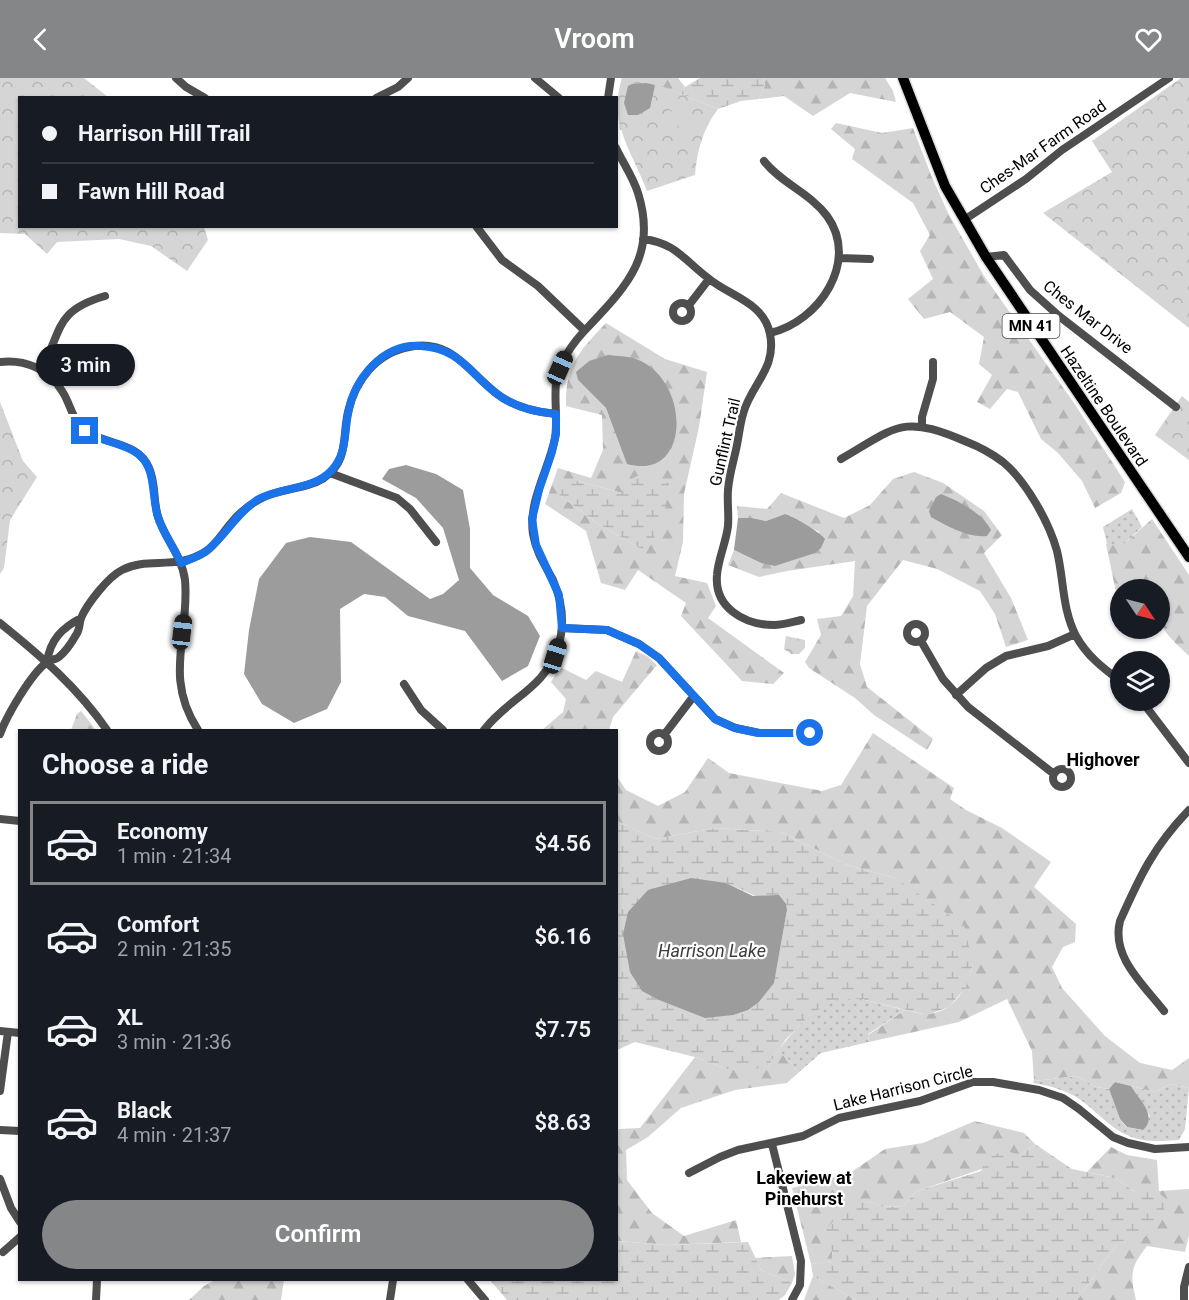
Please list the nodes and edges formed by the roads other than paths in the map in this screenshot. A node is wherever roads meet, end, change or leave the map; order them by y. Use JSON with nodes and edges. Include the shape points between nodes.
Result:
{"nodes":[{"id":1,"x":176,"y":78,"type":"edge"},
{"id":2,"x":408,"y":78,"type":"edge"},
{"id":3,"x":535,"y":78,"type":"edge"},
{"id":4,"x":611,"y":78,"type":"edge"},
{"id":5,"x":903,"y":78,"type":"edge"},
{"id":6,"x":1169,"y":78,"type":"edge"},
{"id":7,"x":202,"y":96,"type":"edge"},
{"id":8,"x":380,"y":96,"type":"edge"},
{"id":9,"x":557,"y":96,"type":"edge"},
{"id":10,"x":608,"y":96,"type":"edge"},
{"id":11,"x":618,"y":152,"type":"edge"},
{"id":12,"x":764,"y":161,"type":"dead end"},
{"id":13,"x":964,"y":220,"type":"junction"},
{"id":14,"x":478,"y":228,"type":"edge"},
{"id":15,"x":643,"y":239,"type":"junction"},
{"id":16,"x":986,"y":257,"type":"junction"},
{"id":17,"x":839,"y":258,"type":"junction"},
{"id":18,"x":870,"y":259,"type":"dead end"},
{"id":19,"x":708,"y":279,"type":"junction"},
{"id":20,"x":105,"y":296,"type":"dead end"},
{"id":21,"x":689,"y":305,"type":"dead end"},
{"id":22,"x":584,"y":330,"type":"junction"},
{"id":23,"x":770,"y":333,"type":"junction"},
{"id":24,"x":0,"y":362,"type":"edge"},
{"id":25,"x":933,"y":362,"type":"dead end"},
{"id":26,"x":40,"y":369,"type":"junction"},
{"id":27,"x":1176,"y":407,"type":"dead end"},
{"id":28,"x":556,"y":414,"type":"junction"},
{"id":29,"x":922,"y":426,"type":"junction"},
{"id":30,"x":841,"y":459,"type":"dead end"},
{"id":31,"x":330,"y":473,"type":"junction"},
{"id":32,"x":436,"y":542,"type":"dead end"},
{"id":33,"x":1189,"y":557,"type":"edge"},
{"id":34,"x":181,"y":563,"type":"junction"},
{"id":35,"x":81,"y":618,"type":"junction"},
{"id":36,"x":801,"y":620,"type":"dead end"},
{"id":37,"x":0,"y":623,"type":"edge"},
{"id":38,"x":562,"y":628,"type":"junction"},
{"id":39,"x":1075,"y":634,"type":"junction"},
{"id":40,"x":921,"y":641,"type":"dead end"},
{"id":41,"x":47,"y":662,"type":"junction"},
{"id":42,"x":1110,"y":673,"type":"edge"},
{"id":43,"x":404,"y":684,"type":"dead end"},
{"id":44,"x":956,"y":695,"type":"junction"},
{"id":45,"x":693,"y":697,"type":"junction"},
{"id":46,"x":1149,"y":711,"type":"edge"},
{"id":47,"x":106,"y":729,"type":"edge"},
{"id":48,"x":197,"y":729,"type":"edge"},
{"id":49,"x":441,"y":729,"type":"edge"},
{"id":50,"x":485,"y":729,"type":"edge"},
{"id":51,"x":810,"y":733,"type":"dead end"},
{"id":52,"x":0,"y":734,"type":"edge"},
{"id":53,"x":664,"y":735,"type":"dead end"},
{"id":54,"x":1189,"y":763,"type":"edge"},
{"id":55,"x":1054,"y":774,"type":"dead end"},
{"id":56,"x":1189,"y":810,"type":"edge"},
{"id":57,"x":0,"y":819,"type":"edge"},
{"id":58,"x":18,"y":821,"type":"edge"},
{"id":59,"x":1164,"y":1011,"type":"dead end"},
{"id":60,"x":4,"y":1032,"type":"edge"},
{"id":61,"x":0,"y":1091,"type":"edge"},
{"id":62,"x":0,"y":1130,"type":"edge"},
{"id":63,"x":18,"y":1131,"type":"edge"},
{"id":64,"x":772,"y":1144,"type":"junction"},
{"id":65,"x":1189,"y":1147,"type":"edge"},
{"id":66,"x":689,"y":1173,"type":"dead end"},
{"id":67,"x":0,"y":1179,"type":"edge"},
{"id":68,"x":18,"y":1219,"type":"edge"},
{"id":69,"x":18,"y":1239,"type":"edge"},
{"id":70,"x":3,"y":1252,"type":"dead end"},
{"id":71,"x":1189,"y":1267,"type":"edge"},
{"id":72,"x":97,"y":1281,"type":"edge"},
{"id":73,"x":393,"y":1281,"type":"edge"},
{"id":74,"x":469,"y":1281,"type":"edge"},
{"id":75,"x":96,"y":1300,"type":"edge"},
{"id":76,"x":390,"y":1300,"type":"edge"},
{"id":77,"x":485,"y":1300,"type":"edge"},
{"id":78,"x":792,"y":1300,"type":"edge"},
{"id":79,"x":1184,"y":1300,"type":"edge"}],
"edges":[{"from":1,"to":7,"type":"street"},
{"from":2,"to":8,"type":"street"},
{"from":3,"to":9,"type":"street"},
{"from":4,"to":10,"type":"street"},
{"from":5,"to":13,"type":"main road","name":"Hazeltine Boulevard","number":"MN 41","via":[[945,186]]},
{"from":6,"to":13,"type":"street","name":"Ches-Mar Farm Road"},
{"from":11,"to":15,"type":"street","via":[[638,192]]},
{"from":12,"to":17,"type":"street","via":[[773,173],[826,214],[834,230]]},
{"from":13,"to":16,"type":"main road","name":"Hazeltine Boulevard","number":"MN 41"},
{"from":14,"to":22,"type":"street","via":[[502,260],[538,286]]},
{"from":15,"to":19,"type":"street","via":[[672,247]]},
{"from":15,"to":22,"type":"street","via":[[638,264],[624,289]]},
{"from":16,"to":27,"type":"street","name":"Ches Mar Drive","via":[[1004,255],[1030,290]]},
{"from":16,"to":33,"type":"main road","name":"Hazeltine Boulevard","number":"MN 41"},
{"from":17,"to":18,"type":"street"},
{"from":17,"to":23,"type":"street","via":[[834,278],[820,300],[795,322]]},
{"from":19,"to":21,"type":"street"},
{"from":19,"to":23,"type":"street","via":[[751,305]]},
{"from":20,"to":26,"type":"street","via":[[80,305],[64,318]]},
{"from":22,"to":28,"type":"street","via":[[560,368]]},
{"from":23,"to":36,"type":"street","name":"Gunflint Trail","via":[[769,364],[743,414],[728,490],[727,539],[717,580],[722,600],[743,620],[776,626]]},
{"from":24,"to":26,"type":"street","via":[[17,361]]},
{"from":25,"to":29,"type":"street"},
{"from":26,"to":34,"type":"street","via":[[63,392],[74,418],[85,431],[129,447],[149,467],[158,518]]},
{"from":28,"to":31,"type":"street","via":[[528,410],[498,395],[452,354],[432,347],[411,346],[376,362],[359,382],[348,414],[343,452]]},
{"from":28,"to":38,"type":"street","via":[[552,452],[532,519],[536,545],[559,595]]},
{"from":29,"to":30,"type":"street","via":[[897,427],[882,433]]},
{"from":29,"to":39,"type":"street","via":[[987,451],[1018,477],[1043,517],[1057,552],[1064,604]]},
{"from":31,"to":32,"type":"street","via":[[397,498]]},
{"from":31,"to":34,"type":"street","via":[[316,482],[258,500],[243,510],[209,550]]},
{"from":34,"to":35,"type":"street","via":[[145,563],[121,570],[103,586]]},
{"from":34,"to":48,"type":"street","via":[[186,594],[179,652],[180,685]]},
{"from":35,"to":41,"type":"street","via":[[78,633],[59,657]]},
{"from":35,"to":41,"type":"street","via":[[66,626],[49,648]]},
{"from":37,"to":41,"type":"street"},
{"from":38,"to":45,"type":"street","via":[[607,630],[639,644],[659,658]]},
{"from":38,"to":50,"type":"street","via":[[555,656],[541,679]]},
{"from":39,"to":42,"type":"street","via":[[1090,657]]},
{"from":39,"to":44,"type":"street","via":[[1048,646],[1006,656]]},
{"from":40,"to":44,"type":"street"},
{"from":41,"to":47,"type":"street"},
{"from":41,"to":52,"type":"street","via":[[9,711]]},
{"from":43,"to":49,"type":"street","via":[[421,710]]},
{"from":44,"to":55,"type":"street"},
{"from":45,"to":51,"type":"street","via":[[715,719],[735,728],[759,733]]},
{"from":45,"to":53,"type":"street"},
{"from":46,"to":54,"type":"street"},
{"from":56,"to":59,"type":"street","via":[[1153,854],[1118,931],[1123,957]]},
{"from":57,"to":58,"type":"street"},
{"from":60,"to":61,"type":"street"},
{"from":62,"to":63,"type":"street"},
{"from":64,"to":65,"type":"street","name":"Lake Harrison Circle","via":[[804,1136],[839,1118],[920,1101],[983,1082],[1039,1090],[1062,1098],[1113,1137],[1128,1143],[1155,1149]]},
{"from":64,"to":66,"type":"street","name":"Lake Harrison Circle","via":[[720,1156]]},
{"from":64,"to":78,"type":"street","via":[[801,1261],[800,1285]]},
{"from":67,"to":68,"type":"street"},
{"from":69,"to":70,"type":"street"},
{"from":71,"to":79,"type":"street"},
{"from":72,"to":75,"type":"street"},
{"from":73,"to":76,"type":"street"},
{"from":74,"to":77,"type":"street"}]}
